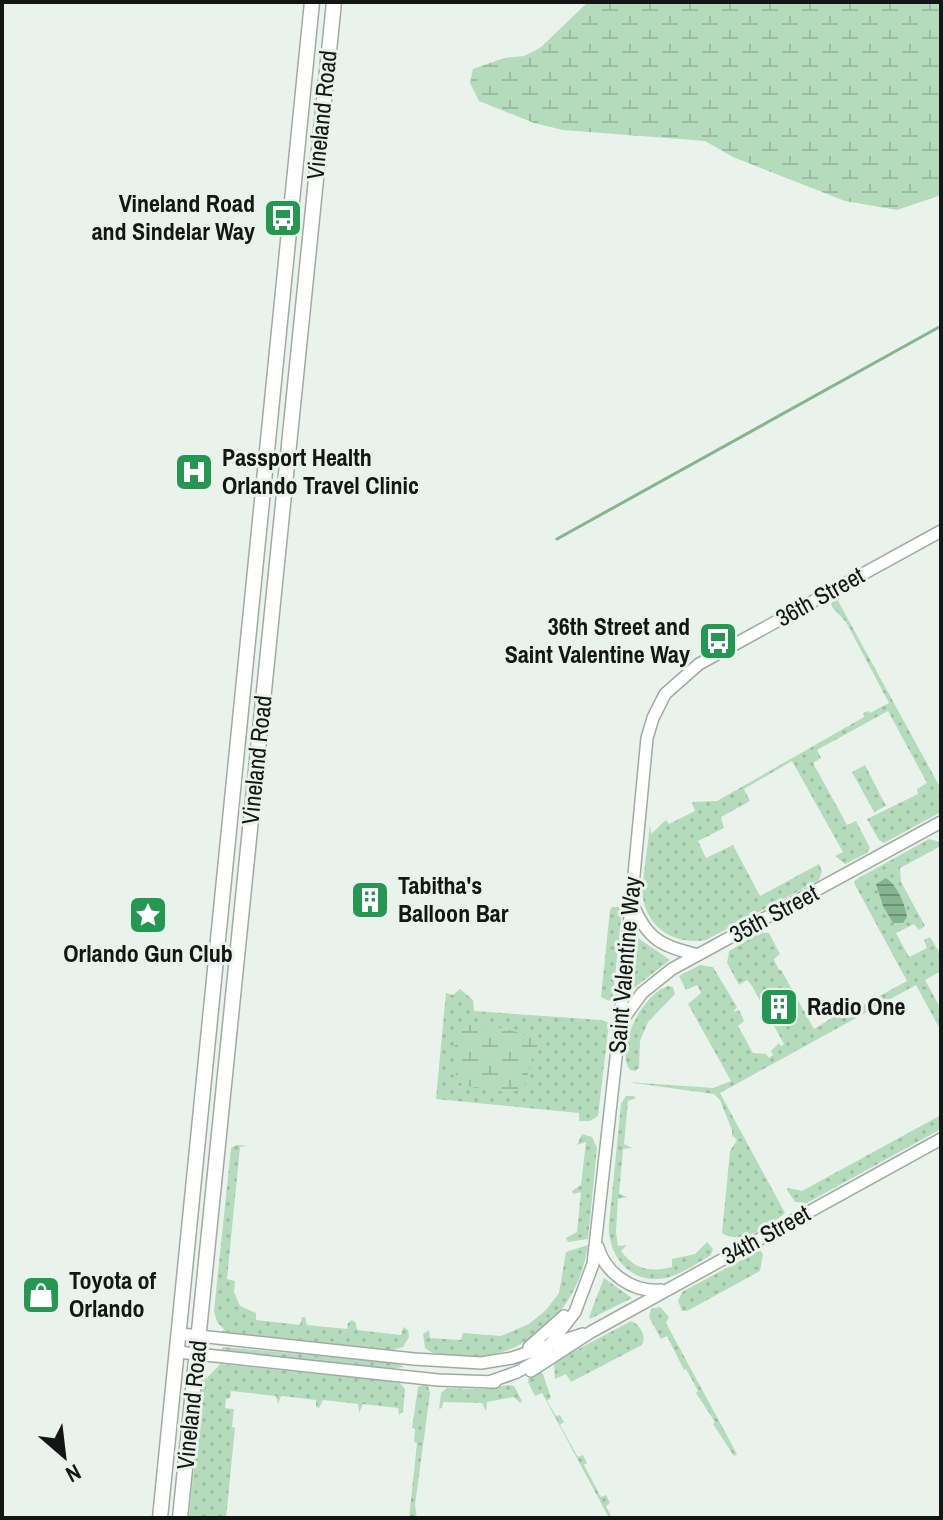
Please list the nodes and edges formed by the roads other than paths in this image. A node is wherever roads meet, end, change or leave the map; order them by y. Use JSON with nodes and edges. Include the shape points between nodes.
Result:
{"nodes":[{"id":1,"x":312,"y":2,"type":"edge"},
{"id":2,"x":334,"y":2,"type":"edge"},
{"id":3,"x":286,"y":254,"type":"junction"},
{"id":4,"x":308,"y":257,"type":"junction"},
{"id":5,"x":265,"y":463,"type":"junction"},
{"id":6,"x":287,"y":466,"type":"junction"},
{"id":7,"x":941,"y":531,"type":"edge"},
{"id":8,"x":699,"y":664,"type":"joint"},
{"id":9,"x":941,"y":822,"type":"edge"},
{"id":10,"x":228,"y":839,"type":"junction"},
{"id":11,"x":249,"y":839,"type":"junction"},
{"id":12,"x":632,"y":902,"type":"junction"},
{"id":13,"x":698,"y":955,"type":"junction"},
{"id":14,"x":212,"y":1011,"type":"junction"},
{"id":15,"x":232,"y":1013,"type":"junction"},
{"id":16,"x":620,"y":1022,"type":"junction"},
{"id":17,"x":200,"y":1131,"type":"junction"},
{"id":18,"x":220,"y":1131,"type":"junction"},
{"id":19,"x":941,"y":1139,"type":"edge"},
{"id":20,"x":597,"y":1242,"type":"junction"},
{"id":21,"x":588,"y":1283,"type":"junction"},
{"id":22,"x":667,"y":1289,"type":"junction"},
{"id":23,"x":575,"y":1312,"type":"joint"},
{"id":24,"x":591,"y":1332,"type":"junction"},
{"id":25,"x":180,"y":1334,"type":"junction"},
{"id":26,"x":199,"y":1337,"type":"junction"},
{"id":27,"x":552,"y":1343,"type":"junction"},
{"id":28,"x":178,"y":1352,"type":"junction"},
{"id":29,"x":523,"y":1352,"type":"junction"},
{"id":30,"x":197,"y":1355,"type":"junction"},
{"id":31,"x":489,"y":1382,"type":"junction"},
{"id":32,"x":160,"y":1518,"type":"edge"},
{"id":33,"x":180,"y":1518,"type":"edge"}],
"edges":[{"from":1,"to":3,"type":"street","name":"Vineland Road"},
{"from":2,"to":4,"type":"street","name":"Vineland Road"},
{"from":3,"to":4,"type":"street"},
{"from":3,"to":5,"type":"street","name":"Vineland Road"},
{"from":4,"to":6,"type":"street","name":"Vineland Road"},
{"from":5,"to":6,"type":"street"},
{"from":5,"to":10,"type":"street","name":"Vineland Road"},
{"from":6,"to":11,"type":"street","name":"Vineland Road"},
{"from":7,"to":8,"type":"street","name":"36th Street"},
{"from":8,"to":12,"type":"street","name":"Saint Valentine Way","via":[[665,694],[650,728]]},
{"from":9,"to":13,"type":"street","name":"35th Street"},
{"from":10,"to":11,"type":"street"},
{"from":10,"to":14,"type":"street","name":"Vineland Road"},
{"from":11,"to":15,"type":"street","name":"Vineland Road"},
{"from":12,"to":13,"type":"street","via":[[649,934]]},
{"from":12,"to":16,"type":"street","name":"Saint Valentine Way"},
{"from":13,"to":16,"type":"street","name":"35th Street","via":[[656,980]]},
{"from":14,"to":15,"type":"street"},
{"from":14,"to":17,"type":"street","name":"Vineland Road"},
{"from":15,"to":18,"type":"street","name":"Vineland Road"},
{"from":16,"to":20,"type":"street","name":"Saint Valentine Way"},
{"from":17,"to":18,"type":"street"},
{"from":17,"to":25,"type":"street","name":"Vineland Road"},
{"from":18,"to":26,"type":"street","name":"Vineland Road"},
{"from":19,"to":22,"type":"street","name":"34th Street"},
{"from":20,"to":21,"type":"street","name":"Saint Valentine Way"},
{"from":20,"to":22,"type":"street","via":[[601,1257],[619,1278],[644,1290]]},
{"from":21,"to":23,"type":"street","name":"Saint Valentine Way"},
{"from":21,"to":29,"type":"street","name":"Saint Valentine Way","via":[[555,1326]]},
{"from":22,"to":24,"type":"street","name":"34th Street"},
{"from":23,"to":27,"type":"street","name":"34th Street"},
{"from":24,"to":27,"type":"street","name":"34th Street"},
{"from":24,"to":31,"type":"street","name":"34th Street","via":[[534,1369]]},
{"from":25,"to":26,"type":"street","name":"34th Street"},
{"from":25,"to":28,"type":"street","name":"Vineland Road"},
{"from":26,"to":29,"type":"street","name":"34th Street","via":[[456,1363],[499,1361]]},
{"from":26,"to":30,"type":"street","name":"Vineland Road"},
{"from":27,"to":29,"type":"street","name":"34th Street"},
{"from":27,"to":31,"type":"street","name":"34th Street","via":[[530,1366]]},
{"from":28,"to":30,"type":"street","name":"34th Street"},
{"from":28,"to":32,"type":"street","name":"Vineland Road"},
{"from":30,"to":31,"type":"street","name":"34th Street"},
{"from":30,"to":33,"type":"street","name":"Vineland Road"}]}
